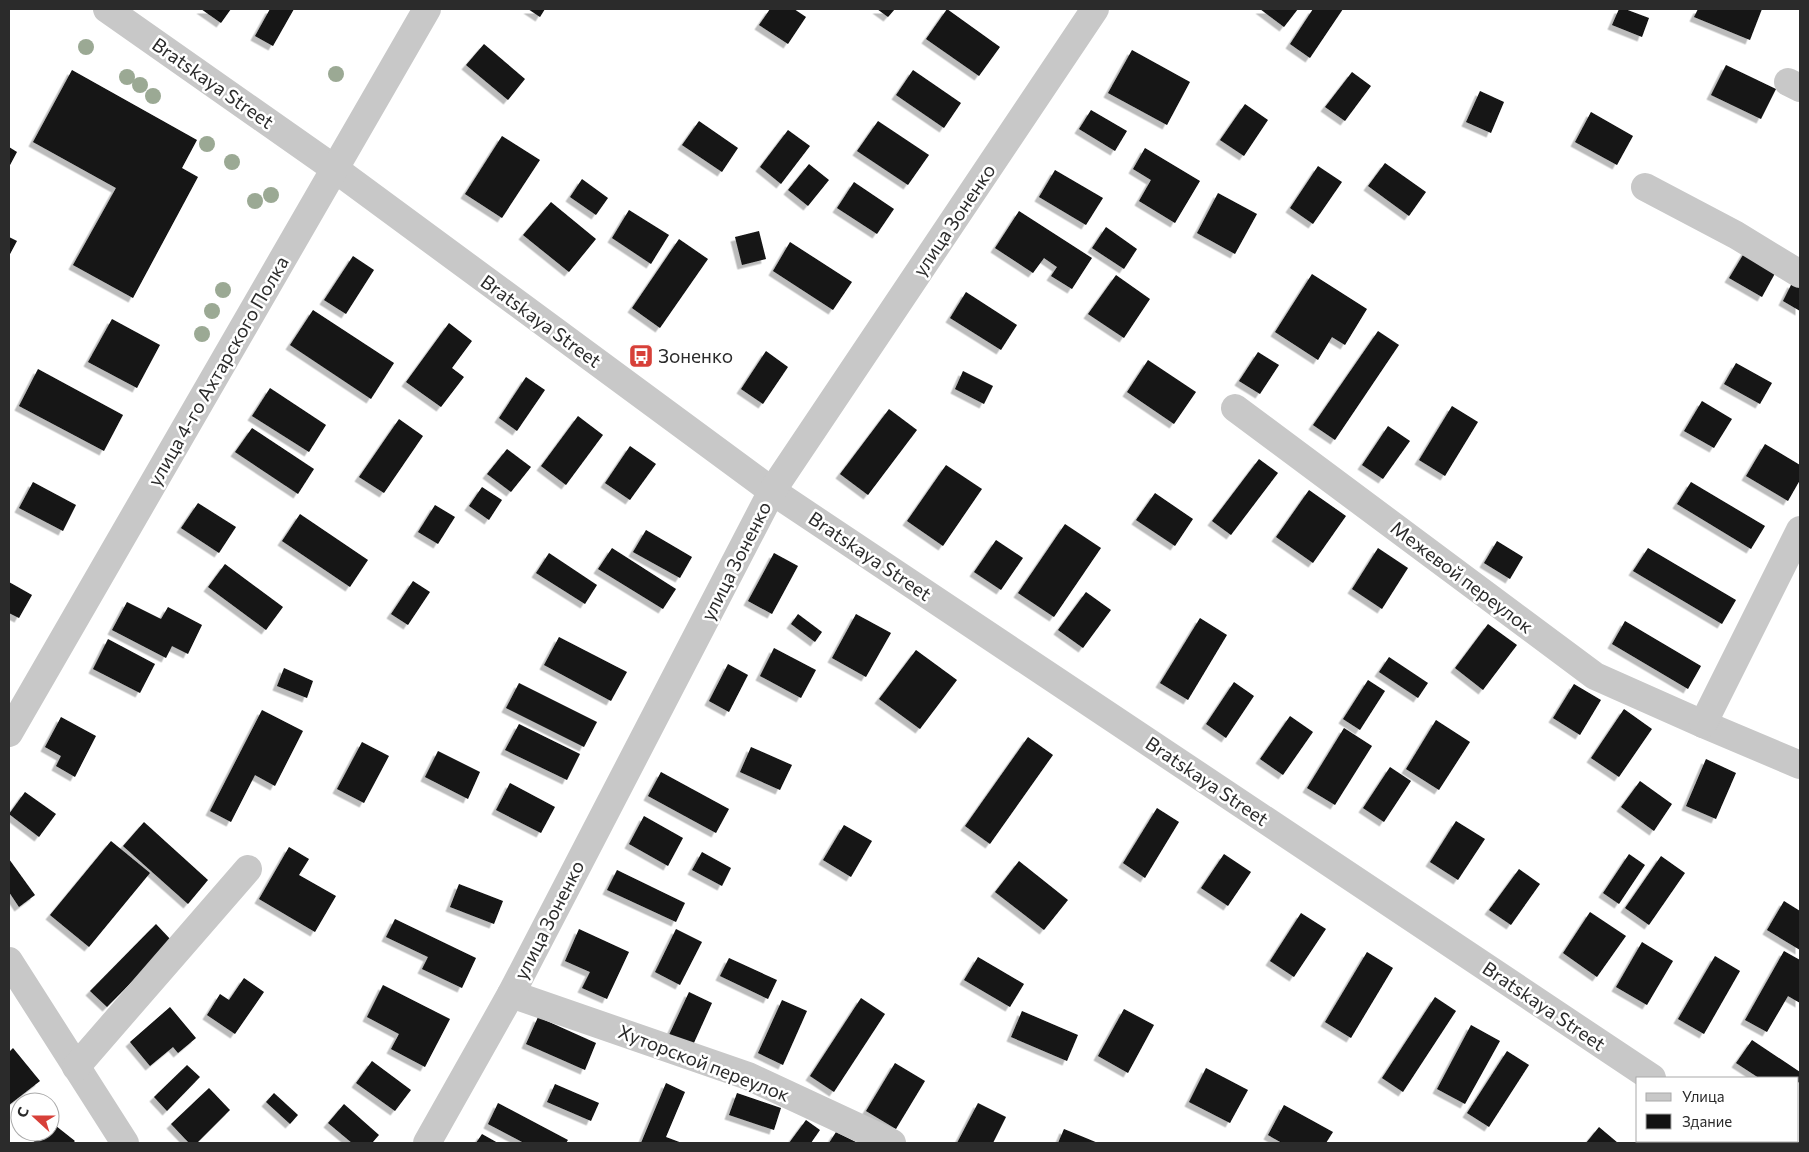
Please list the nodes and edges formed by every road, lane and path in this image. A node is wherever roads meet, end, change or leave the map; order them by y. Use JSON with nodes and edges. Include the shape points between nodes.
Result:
{"nodes":[{"id":1,"x":107,"y":9,"type":"edge"},
{"id":2,"x":427,"y":9,"type":"edge"},
{"id":3,"x":1095,"y":9,"type":"edge"},
{"id":4,"x":335,"y":169,"type":"junction"},
{"id":5,"x":1645,"y":188,"type":"dead end"},
{"id":6,"x":1800,"y":274,"type":"edge"},
{"id":7,"x":1235,"y":408,"type":"dead end"},
{"id":8,"x":772,"y":491,"type":"junction"},
{"id":9,"x":1800,"y":530,"type":"edge"},
{"id":10,"x":1703,"y":724,"type":"junction"},
{"id":11,"x":9,"y":733,"type":"edge"},
{"id":12,"x":1800,"y":764,"type":"edge"},
{"id":13,"x":248,"y":868,"type":"dead end"},
{"id":14,"x":9,"y":961,"type":"edge"},
{"id":15,"x":511,"y":994,"type":"junction"},
{"id":16,"x":76,"y":1067,"type":"junction"},
{"id":17,"x":1651,"y":1077,"type":"edge"},
{"id":18,"x":125,"y":1143,"type":"edge"},
{"id":19,"x":427,"y":1143,"type":"edge"},
{"id":20,"x":892,"y":1143,"type":"edge"}],
"edges":[{"from":1,"to":4,"type":"street","name":"Bratskaya Street"},
{"from":2,"to":4,"type":"street","name":"улица 4-го Ахтарского Полка"},
{"from":3,"to":8,"type":"street","name":"улица Зоненко"},
{"from":4,"to":8,"type":"street","name":"Bratskaya Street"},
{"from":4,"to":11,"type":"street","name":"улица 4-го Ахтарского Полка"},
{"from":5,"to":6,"type":"street","via":[[1736,235]]},
{"from":7,"to":10,"type":"street","name":"Межевой переулок","via":[[1595,676]]},
{"from":8,"to":15,"type":"street","name":"улица Зоненко"},
{"from":8,"to":17,"type":"street","name":"Bratskaya Street"},
{"from":9,"to":10,"type":"street"},
{"from":10,"to":12,"type":"street","name":"Межевой переулок"},
{"from":13,"to":16,"type":"street"},
{"from":14,"to":16,"type":"street"},
{"from":15,"to":19,"type":"street","name":"улица Зоненко"},
{"from":15,"to":20,"type":"street","name":"Хуторской переулок","via":[[748,1076]]},
{"from":16,"to":18,"type":"street"}]}
